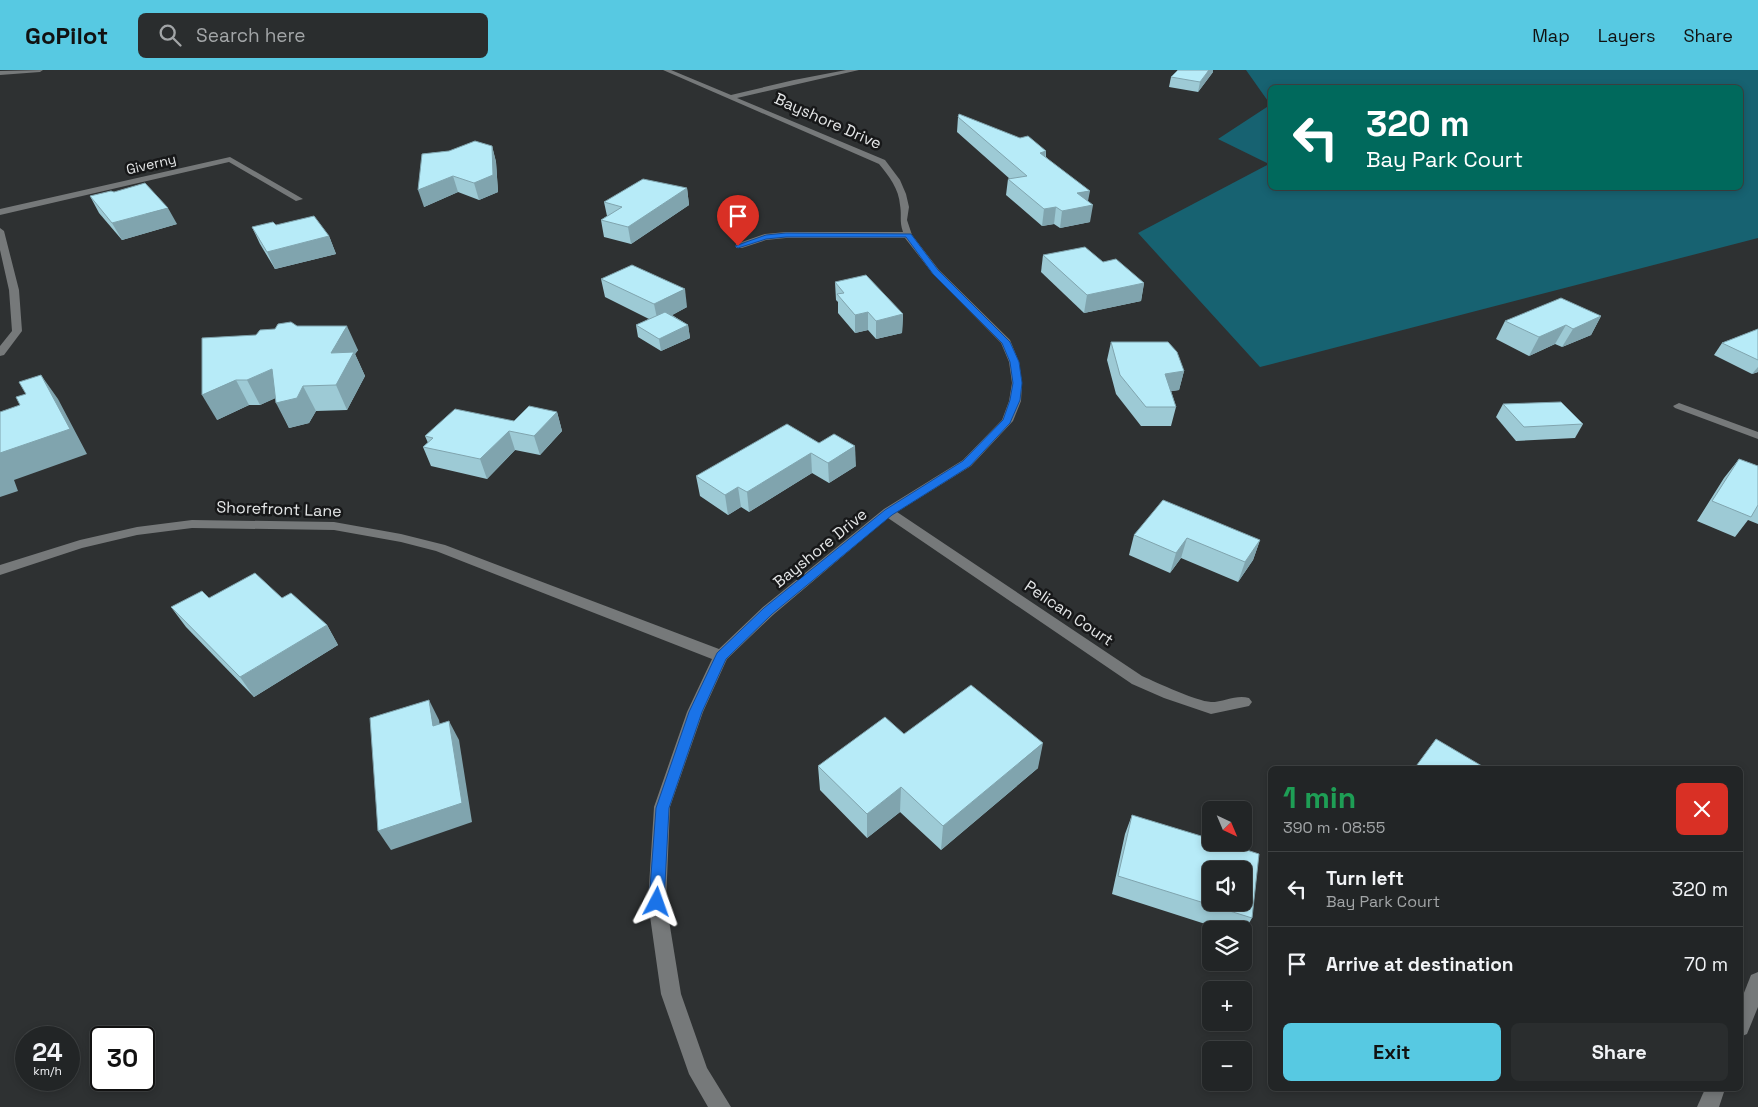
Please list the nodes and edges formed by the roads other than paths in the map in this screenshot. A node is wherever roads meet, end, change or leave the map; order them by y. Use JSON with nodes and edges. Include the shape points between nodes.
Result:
{"nodes":[{"id":1,"x":40,"y":70,"type":"edge"},
{"id":2,"x":666,"y":70,"type":"edge"},
{"id":3,"x":856,"y":70,"type":"edge"},
{"id":4,"x":0,"y":73,"type":"edge"},
{"id":5,"x":734,"y":97,"type":"junction"},
{"id":6,"x":299,"y":199,"type":"dead end"},
{"id":7,"x":0,"y":212,"type":"edge"},
{"id":8,"x":0,"y":231,"type":"edge"},
{"id":9,"x":908,"y":235,"type":"junction"},
{"id":10,"x":738,"y":246,"type":"dead end"},
{"id":11,"x":0,"y":353,"type":"edge"},
{"id":12,"x":1679,"y":406,"type":"dead end"},
{"id":13,"x":1758,"y":436,"type":"edge"},
{"id":14,"x":888,"y":512,"type":"junction"},
{"id":15,"x":0,"y":570,"type":"edge"},
{"id":16,"x":721,"y":656,"type":"junction"},
{"id":17,"x":1244,"y":702,"type":"dead end"},
{"id":18,"x":1758,"y":982,"type":"edge"},
{"id":19,"x":1743,"y":1020,"type":"edge"},
{"id":20,"x":1714,"y":1091,"type":"edge"},
{"id":21,"x":720,"y":1107,"type":"edge"},
{"id":22,"x":1708,"y":1107,"type":"edge"}],
"edges":[{"from":1,"to":4,"type":"street"},
{"from":2,"to":5,"type":"street","name":"Bayshore Drive"},
{"from":3,"to":5,"type":"street"},
{"from":5,"to":9,"type":"street","name":"Bayshore Drive","via":[[882,162],[902,194],[903,220]]},
{"from":6,"to":7,"type":"street","name":"Giverny","via":[[230,159]]},
{"from":8,"to":11,"type":"street","via":[[14,290],[17,331]]},
{"from":9,"to":10,"type":"street","via":[[786,235],[766,237]]},
{"from":9,"to":14,"type":"street","name":"Bayshore Drive","via":[[936,272],[1006,342],[1014,362],[1017,383],[1007,421],[967,463]]},
{"from":12,"to":13,"type":"street"},
{"from":14,"to":16,"type":"street","name":"Bayshore Drive","via":[[768,611]]},
{"from":14,"to":17,"type":"street","name":"Pelican Court","via":[[1137,680],[1211,708]]},
{"from":15,"to":16,"type":"street","name":"Shorefront Lane","via":[[80,544],[146,530],[192,524],[334,526],[440,548]]},
{"from":16,"to":21,"type":"street","name":"Bayshore Drive","via":[[695,712],[662,808],[657,902],[671,994],[699,1074]]},
{"from":18,"to":19,"type":"street"},
{"from":20,"to":22,"type":"street"}]}
